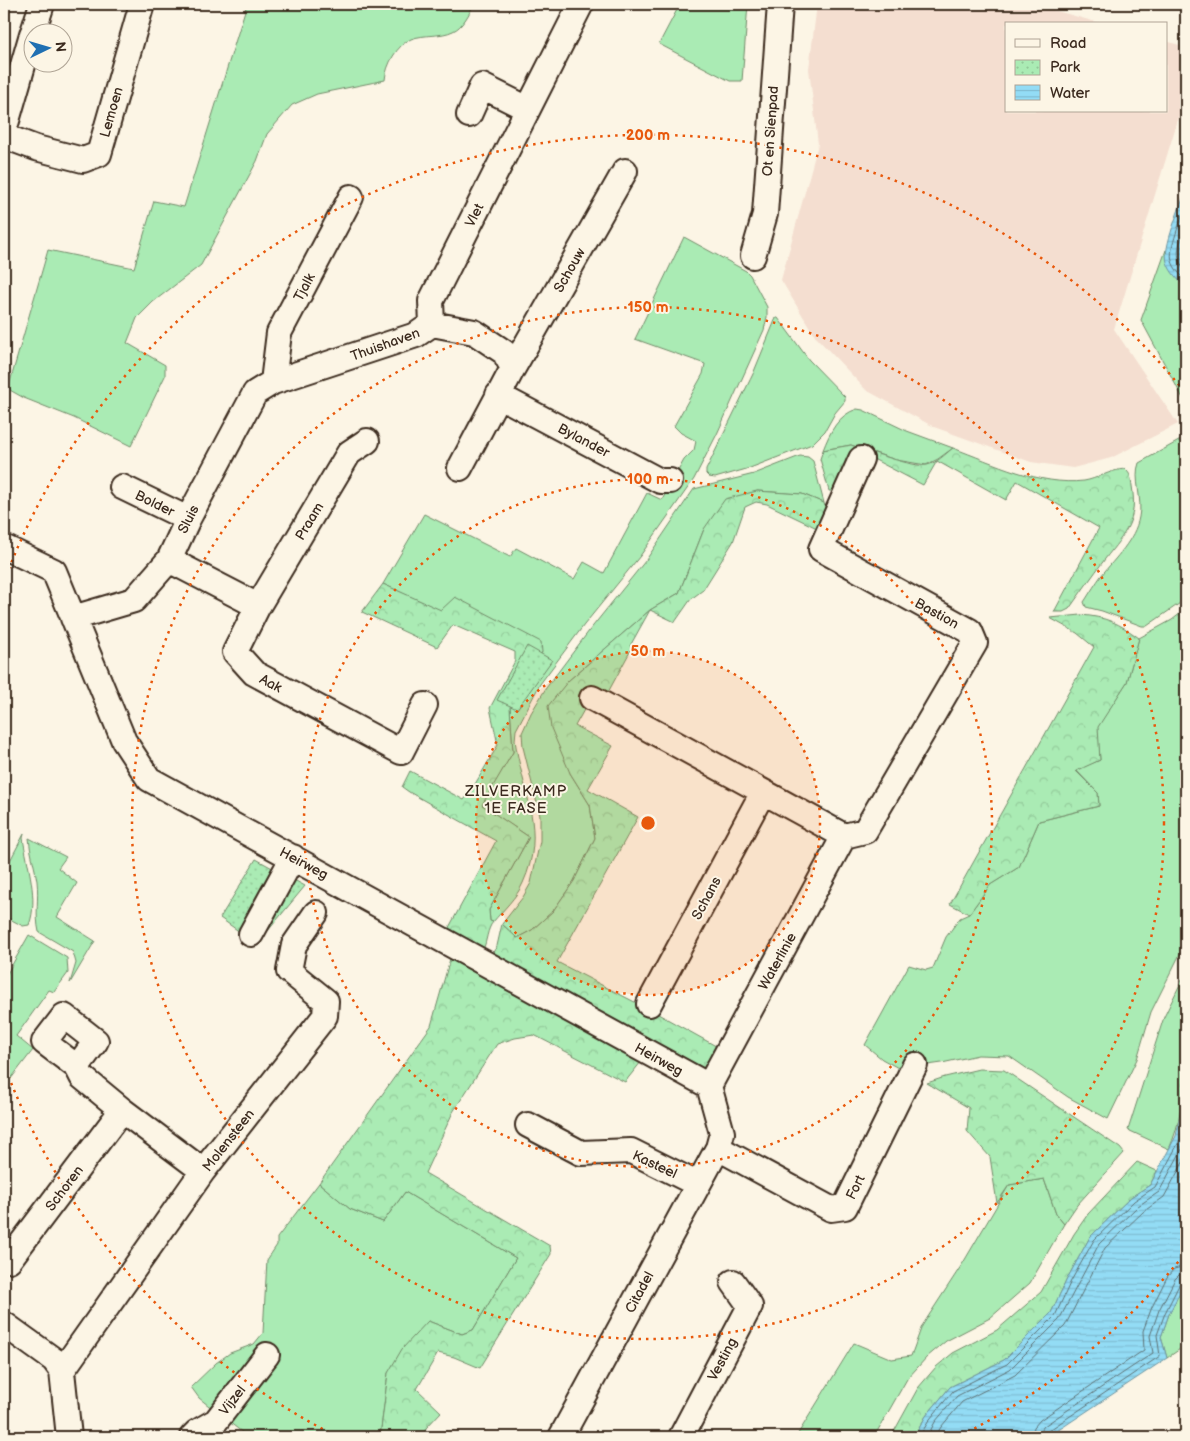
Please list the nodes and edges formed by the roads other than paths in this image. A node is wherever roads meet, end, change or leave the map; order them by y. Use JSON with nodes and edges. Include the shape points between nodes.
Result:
{"nodes":[{"id":1,"x":42,"y":4,"type":"edge"},
{"id":2,"x":142,"y":4,"type":"edge"},
{"id":3,"x":581,"y":4,"type":"edge"},
{"id":4,"x":780,"y":4,"type":"edge"},
{"id":5,"x":36,"y":22,"type":"edge"},
{"id":6,"x":22,"y":70,"type":"edge"},
{"id":7,"x":528,"y":109,"type":"junction"},
{"id":8,"x":469,"y":115,"type":"dead end"},
{"id":9,"x":4,"y":131,"type":"edge"},
{"id":10,"x":4,"y":136,"type":"edge"},
{"id":11,"x":625,"y":171,"type":"dead end"},
{"id":12,"x":351,"y":197,"type":"dead end"},
{"id":13,"x":753,"y":256,"type":"dead end"},
{"id":14,"x":432,"y":324,"type":"junction"},
{"id":15,"x":513,"y":368,"type":"junction"},
{"id":16,"x":273,"y":382,"type":"junction"},
{"id":17,"x":498,"y":395,"type":"junction"},
{"id":18,"x":367,"y":441,"type":"dead end"},
{"id":19,"x":861,"y":459,"type":"dead end"},
{"id":20,"x":460,"y":468,"type":"dead end"},
{"id":21,"x":670,"y":481,"type":"dead end"},
{"id":22,"x":122,"y":487,"type":"dead end"},
{"id":23,"x":188,"y":519,"type":"junction"},
{"id":24,"x":4,"y":547,"type":"edge"},
{"id":25,"x":169,"y":560,"type":"junction"},
{"id":26,"x":258,"y":606,"type":"junction"},
{"id":27,"x":73,"y":618,"type":"junction"},
{"id":28,"x":592,"y":698,"type":"dead end"},
{"id":29,"x":426,"y":705,"type":"dead end"},
{"id":30,"x":762,"y":792,"type":"junction"},
{"id":31,"x":844,"y":836,"type":"junction"},
{"id":32,"x":293,"y":857,"type":"junction"},
{"id":33,"x":316,"y":913,"type":"dead end"},
{"id":34,"x":251,"y":934,"type":"dead end"},
{"id":35,"x":649,"y":1004,"type":"dead end"},
{"id":36,"x":915,"y":1065,"type":"dead end"},
{"id":37,"x":77,"y":1067,"type":"dead end"},
{"id":38,"x":709,"y":1086,"type":"junction"},
{"id":39,"x":122,"y":1110,"type":"junction"},
{"id":40,"x":528,"y":1125,"type":"dead end"},
{"id":41,"x":718,"y":1148,"type":"junction"},
{"id":42,"x":203,"y":1171,"type":"junction"},
{"id":43,"x":697,"y":1184,"type":"junction"},
{"id":44,"x":4,"y":1255,"type":"edge"},
{"id":45,"x":733,"y":1282,"type":"dead end"},
{"id":46,"x":4,"y":1324,"type":"edge"},
{"id":47,"x":267,"y":1356,"type":"dead end"},
{"id":48,"x":62,"y":1371,"type":"junction"},
{"id":49,"x":70,"y":1437,"type":"edge"},
{"id":50,"x":192,"y":1437,"type":"edge"},
{"id":51,"x":561,"y":1437,"type":"edge"},
{"id":52,"x":681,"y":1437,"type":"edge"}],
"edges":[{"from":1,"to":5,"type":"street"},
{"from":2,"to":10,"type":"street","name":"Lemoen","via":[[99,154],[83,160]]},
{"from":3,"to":7,"type":"street","name":"Vlet"},
{"from":4,"to":13,"type":"street","name":"Ot en Sienpad","via":[[765,214]]},
{"from":6,"to":9,"type":"street"},
{"from":7,"to":8,"type":"street","via":[[482,86]]},
{"from":7,"to":14,"type":"street","name":"Vlet","via":[[431,301]]},
{"from":11,"to":15,"type":"street","name":"Schouw"},
{"from":12,"to":16,"type":"street","name":"Tjalk","via":[[279,333]]},
{"from":14,"to":15,"type":"street","name":"Thuishaven","via":[[474,332],[504,352]]},
{"from":14,"to":16,"type":"street","name":"Thuishaven","via":[[416,335]]},
{"from":15,"to":17,"type":"street"},
{"from":16,"to":23,"type":"street","name":"Sluis","via":[[255,393]]},
{"from":17,"to":20,"type":"street"},
{"from":17,"to":21,"type":"street","name":"Bylander","via":[[660,481]]},
{"from":18,"to":26,"type":"street","name":"Praam","via":[[349,453]]},
{"from":19,"to":31,"type":"street","name":"Bastion","via":[[821,548],[970,632],[975,643],[865,831]]},
{"from":22,"to":23,"type":"street","name":"Bolder"},
{"from":23,"to":25,"type":"street","name":"Sluis"},
{"from":24,"to":27,"type":"street","name":"Heirweg","via":[[54,572]]},
{"from":25,"to":26,"type":"street"},
{"from":25,"to":27,"type":"street","name":"Sluis","via":[[134,600]]},
{"from":26,"to":29,"type":"street","name":"Aak","via":[[235,652],[254,673],[402,752]]},
{"from":27,"to":32,"type":"street","name":"Heirweg","via":[[124,741],[149,779]]},
{"from":28,"to":30,"type":"street"},
{"from":30,"to":31,"type":"street"},
{"from":30,"to":35,"type":"street","name":"Schans"},
{"from":31,"to":38,"type":"street","name":"Waterlinie"},
{"from":32,"to":34,"type":"street"},
{"from":32,"to":38,"type":"street","name":"Heirweg"},
{"from":33,"to":42,"type":"street","name":"Molensteen","via":[[294,945],[289,971],[326,1001],[325,1016]]},
{"from":36,"to":41,"type":"street","name":"Fort","via":[[845,1207],[831,1209]]},
{"from":37,"to":39,"type":"street","via":[[82,1077]]},
{"from":38,"to":41,"type":"street","via":[[722,1133]]},
{"from":39,"to":42,"type":"street"},
{"from":39,"to":44,"type":"street","name":"Schoren","via":[[9,1260]]},
{"from":40,"to":43,"type":"street","name":"Kasteel","via":[[582,1153],[631,1151]]},
{"from":41,"to":43,"type":"street","name":"Citadel"},
{"from":42,"to":48,"type":"street","name":"Molensteen"},
{"from":43,"to":51,"type":"street","name":"Citadel"},
{"from":45,"to":52,"type":"street","name":"Vesting","via":[[750,1306]]},
{"from":46,"to":48,"type":"street","via":[[54,1360]]},
{"from":47,"to":50,"type":"street","name":"Vijzel","via":[[216,1421]]},
{"from":48,"to":49,"type":"street"}]}
